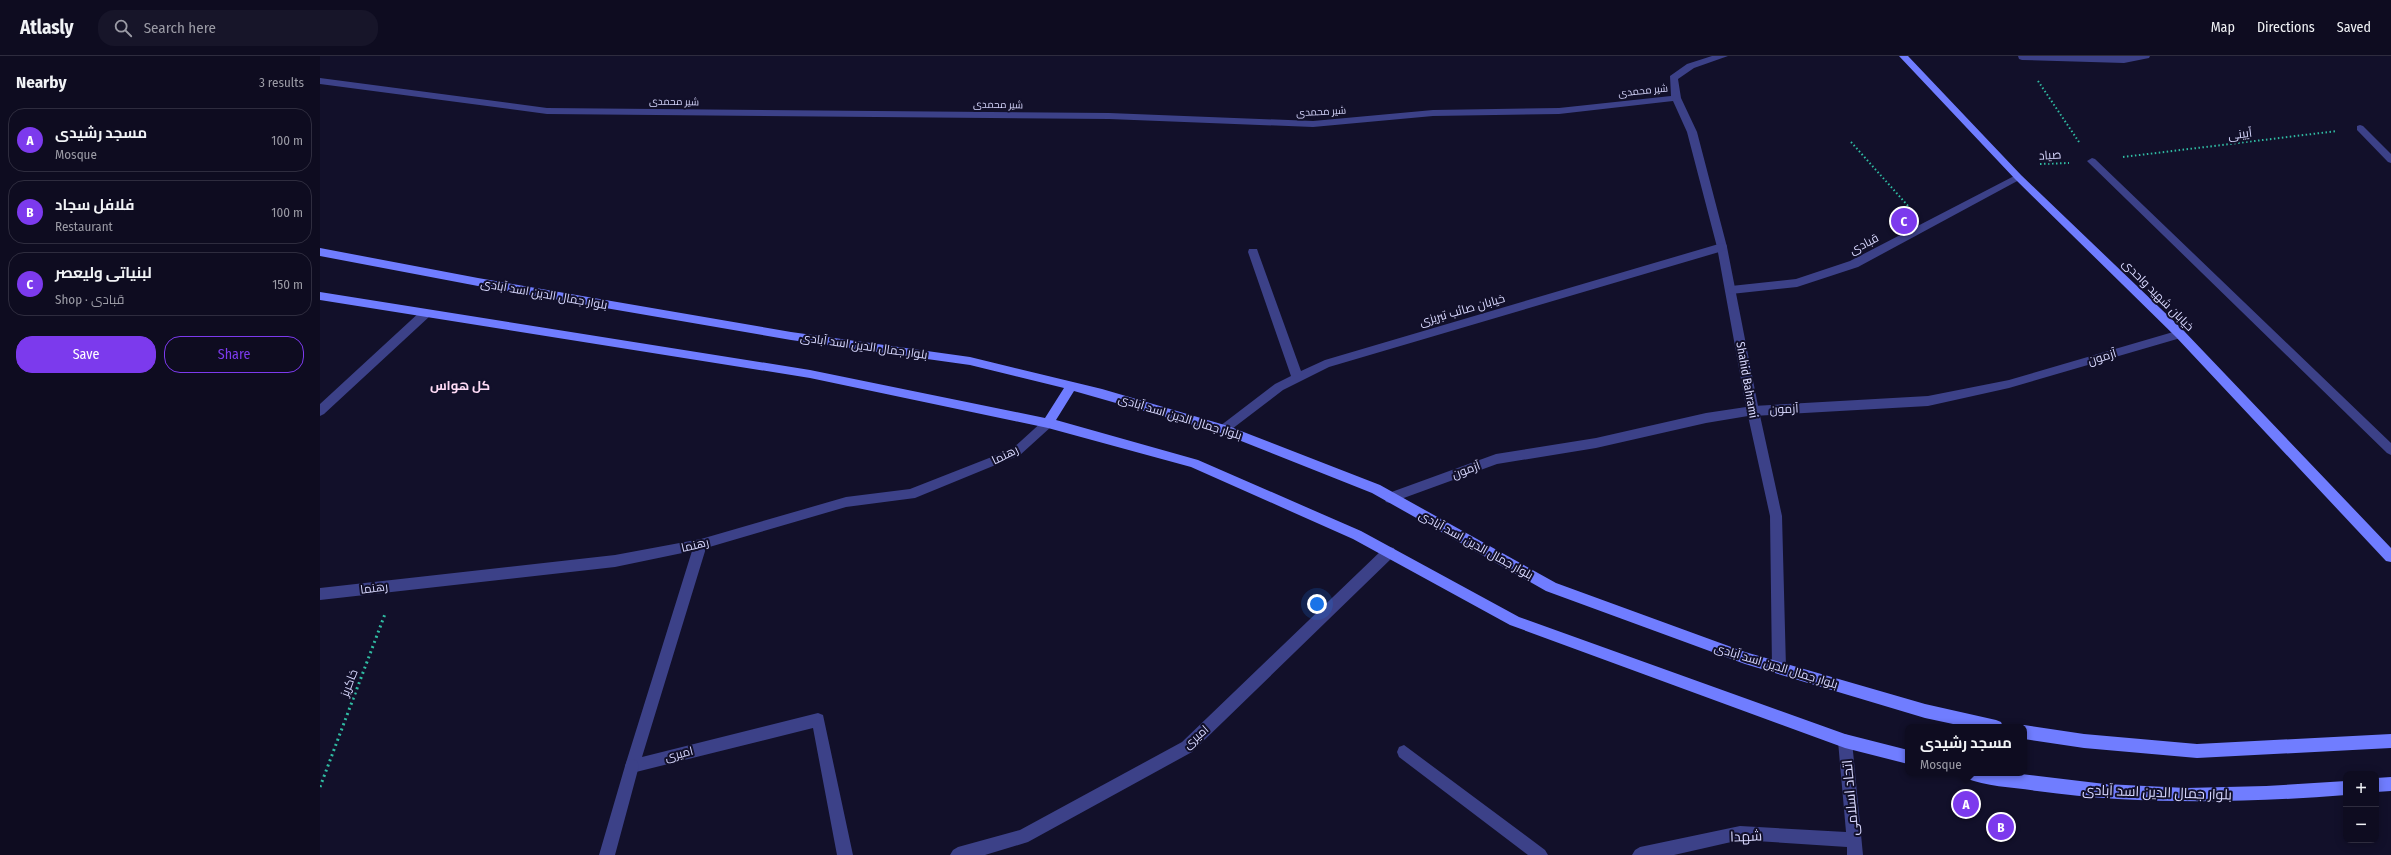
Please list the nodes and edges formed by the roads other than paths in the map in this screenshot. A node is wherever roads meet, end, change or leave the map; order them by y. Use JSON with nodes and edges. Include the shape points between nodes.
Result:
{"nodes":[{"id":1,"x":1724,"y":56,"type":"edge"},
{"id":2,"x":1903,"y":56,"type":"edge"},
{"id":3,"x":2146,"y":56,"type":"edge"},
{"id":4,"x":2022,"y":58,"type":"road end"},
{"id":5,"x":320,"y":81,"type":"edge"},
{"id":6,"x":1676,"y":98,"type":"junction"},
{"id":7,"x":2360,"y":128,"type":"road end"},
{"id":8,"x":2391,"y":160,"type":"edge"},
{"id":9,"x":2092,"y":161,"type":"road end"},
{"id":10,"x":2018,"y":177,"type":"junction"},
{"id":11,"x":1722,"y":247,"type":"junction"},
{"id":12,"x":320,"y":252,"type":"edge"},
{"id":13,"x":1253,"y":252,"type":"dead end"},
{"id":14,"x":1731,"y":290,"type":"junction"},
{"id":15,"x":320,"y":296,"type":"edge"},
{"id":16,"x":426,"y":313,"type":"junction"},
{"id":17,"x":2180,"y":334,"type":"junction"},
{"id":18,"x":1297,"y":376,"type":"junction"},
{"id":19,"x":1071,"y":386,"type":"junction"},
{"id":20,"x":320,"y":411,"type":"edge"},
{"id":21,"x":1753,"y":411,"type":"junction"},
{"id":22,"x":1048,"y":422,"type":"junction"},
{"id":23,"x":1224,"y":429,"type":"junction"},
{"id":24,"x":2391,"y":450,"type":"edge"},
{"id":25,"x":1390,"y":498,"type":"junction"},
{"id":26,"x":701,"y":544,"type":"junction"},
{"id":27,"x":1389,"y":552,"type":"junction"},
{"id":28,"x":2391,"y":557,"type":"edge"},
{"id":29,"x":320,"y":594,"type":"edge"},
{"id":30,"x":1779,"y":668,"type":"junction"},
{"id":31,"x":1983,"y":724,"type":"edge"},
{"id":32,"x":2027,"y":732,"type":"edge"},
{"id":33,"x":1845,"y":741,"type":"junction"},
{"id":34,"x":2391,"y":741,"type":"edge"},
{"id":35,"x":1404,"y":752,"type":"dead end"},
{"id":36,"x":1905,"y":756,"type":"edge"},
{"id":37,"x":632,"y":766,"type":"junction"},
{"id":38,"x":1989,"y":776,"type":"edge"},
{"id":39,"x":2391,"y":784,"type":"edge"},
{"id":40,"x":2379,"y":785,"type":"edge"},
{"id":41,"x":2343,"y":788,"type":"edge"},
{"id":42,"x":1854,"y":848,"type":"edge"},
{"id":43,"x":607,"y":855,"type":"edge"},
{"id":44,"x":845,"y":855,"type":"edge"},
{"id":45,"x":958,"y":855,"type":"edge"},
{"id":46,"x":1540,"y":855,"type":"edge"},
{"id":47,"x":1640,"y":855,"type":"edge"}],
"edges":[{"from":1,"to":6,"type":"street","name":"Shahid Bahrami","via":[[1704,60],[1683,69],[1673,78]]},
{"from":2,"to":10,"type":"main road","name":"خیابان شهید واحدی"},
{"from":3,"to":4,"type":"street","via":[[2124,60]]},
{"from":5,"to":6,"type":"street","name":"شیر محمدی","via":[[547,111],[1109,116],[1313,124],[1432,113],[1559,111]]},
{"from":6,"to":11,"type":"street","name":"Shahid Bahrami","via":[[1692,132]]},
{"from":7,"to":8,"type":"street"},
{"from":9,"to":24,"type":"street"},
{"from":10,"to":14,"type":"street","name":"قبادی","via":[[1854,264],[1797,283]]},
{"from":10,"to":17,"type":"main road","name":"خیابان شهید واحدی"},
{"from":11,"to":14,"type":"street","name":"Shahid Bahrami"},
{"from":11,"to":18,"type":"street","name":"خیابان صائب تبریزی","via":[[1325,364]]},
{"from":12,"to":19,"type":"main road","name":"بلوار جمال الدین اسد آبادی","via":[[791,336],[970,361]]},
{"from":13,"to":18,"type":"street"},
{"from":14,"to":21,"type":"street","name":"Shahid Bahrami"},
{"from":15,"to":16,"type":"main road"},
{"from":16,"to":20,"type":"street"},
{"from":16,"to":22,"type":"main road","via":[[810,374]]},
{"from":17,"to":21,"type":"street","name":"آزمون","via":[[2010,384],[1928,401]]},
{"from":17,"to":28,"type":"main road","name":"خیابان شهید واحدی"},
{"from":18,"to":23,"type":"street","name":"خیابان صائب تبریزی","via":[[1279,386]]},
{"from":19,"to":22,"type":"main road"},
{"from":19,"to":23,"type":"main road","name":"بلوار جمال الدین اسد آبادی"},
{"from":21,"to":25,"type":"street","name":"آزمون","via":[[1706,418],[1596,443],[1496,459]]},
{"from":21,"to":30,"type":"street","name":"Shahid Bahrami","via":[[1776,516]]},
{"from":22,"to":26,"type":"street","name":"رهنما","via":[[1016,452],[911,494],[846,502]]},
{"from":22,"to":27,"type":"main road","via":[[1194,463],[1357,535]]},
{"from":23,"to":25,"type":"main road","name":"بلوار جمال الدین اسد آبادی","via":[[1376,489]]},
{"from":25,"to":30,"type":"main road","name":"بلوار جمال الدین اسد آبادی","via":[[1551,586],[1745,658]]},
{"from":26,"to":29,"type":"street","name":"رهنما","via":[[615,561]]},
{"from":26,"to":37,"type":"street"},
{"from":27,"to":33,"type":"main road","via":[[1514,621]]},
{"from":27,"to":45,"type":"street","name":"امیری","via":[[1187,747],[1023,837]]},
{"from":30,"to":31,"type":"main road","name":"بلوار جمال الدین اسد آبادی","via":[[1925,711]]},
{"from":32,"to":34,"type":"main road","via":[[2084,741],[2197,751]]},
{"from":33,"to":36,"type":"main road"},
{"from":33,"to":42,"type":"street","name":"اتحاد اسلامی"},
{"from":35,"to":46,"type":"street"},
{"from":37,"to":43,"type":"street"},
{"from":37,"to":44,"type":"street","name":"امیری","via":[[818,720]]},
{"from":38,"to":41,"type":"main road","name":"بلوار جمال الدین اسد آبادی","via":[[2063,788],[2138,793],[2266,795]]},
{"from":39,"to":40,"type":"main road"},
{"from":42,"to":47,"type":"street","name":"شهدا","via":[[1740,833]]}]}
